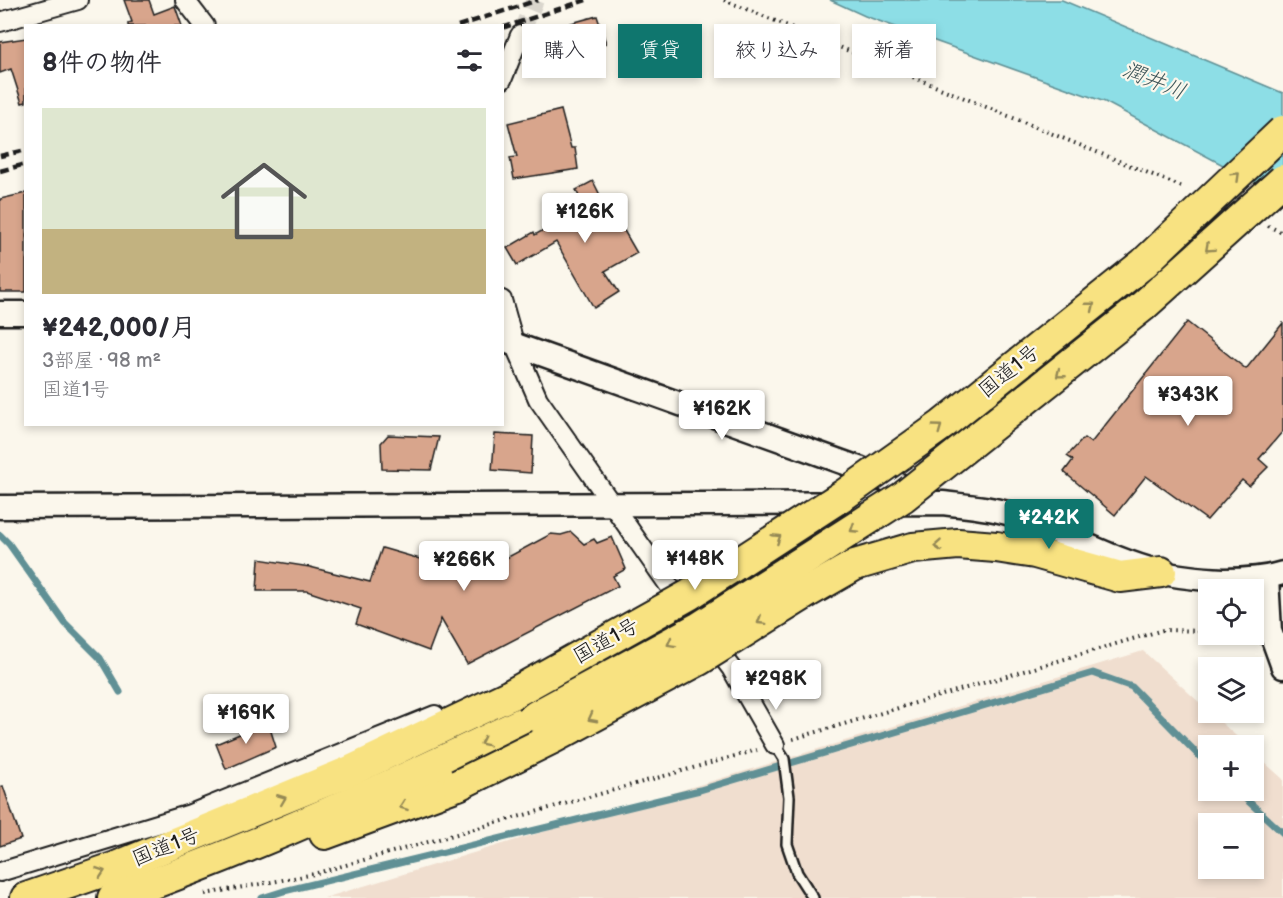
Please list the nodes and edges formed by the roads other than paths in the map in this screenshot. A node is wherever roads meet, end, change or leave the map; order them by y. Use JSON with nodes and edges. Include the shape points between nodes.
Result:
{"nodes":[{"id":1,"x":78,"y":0,"type":"edge"},
{"id":2,"x":185,"y":0,"type":"edge"},
{"id":3,"x":0,"y":21,"type":"edge"},
{"id":4,"x":203,"y":24,"type":"edge"},
{"id":5,"x":520,"y":35,"type":"tunnel mouth"},
{"id":6,"x":504,"y":75,"type":"edge"},
{"id":7,"x":1283,"y":131,"type":"edge"},
{"id":8,"x":1283,"y":180,"type":"edge"},
{"id":9,"x":504,"y":312,"type":"edge"},
{"id":10,"x":0,"y":313,"type":"edge"},
{"id":11,"x":24,"y":313,"type":"edge"},
{"id":12,"x":509,"y":343,"type":"edge"},
{"id":13,"x":942,"y":503,"type":"junction"},
{"id":14,"x":612,"y":505,"type":"junction"},
{"id":15,"x":0,"y":507,"type":"edge"},
{"id":16,"x":1161,"y":572,"type":"junction"},
{"id":17,"x":1275,"y":576,"type":"edge"},
{"id":18,"x":677,"y":597,"type":"junction"},
{"id":19,"x":1283,"y":667,"type":"edge"},
{"id":20,"x":775,"y":745,"type":"joint"},
{"id":21,"x":0,"y":872,"type":"edge"},
{"id":22,"x":152,"y":884,"type":"junction"},
{"id":23,"x":26,"y":898,"type":"edge"},
{"id":24,"x":113,"y":898,"type":"edge"},
{"id":25,"x":813,"y":898,"type":"edge"}],
"edges":[{"from":1,"to":3,"type":"street"},
{"from":2,"to":4,"type":"street"},
{"from":5,"to":6,"type":"street"},
{"from":23,"to":7,"type":"highway","name":"国道1号","one_way":true,"bridge":true,"via":[[116,867],[348,772],[510,695],[689,595],[846,494],[942,426],[1144,263]]},
{"from":8,"to":22,"type":"highway","name":"国道1号","one_way":true,"bridge":true,"via":[[1142,307],[903,497],[700,627],[536,716],[424,770]]},
{"from":9,"to":12,"type":"street"},
{"from":10,"to":11,"type":"street"},
{"from":12,"to":13,"type":"street","via":[[859,468]]},
{"from":12,"to":14,"type":"street","via":[[538,399]]},
{"from":13,"to":14,"type":"street"},
{"from":13,"to":16,"type":"street","via":[[1013,515]]},
{"from":14,"to":15,"type":"street"},
{"from":14,"to":18,"type":"street"},
{"from":16,"to":17,"type":"street","via":[[1209,579]]},
{"from":16,"to":22,"type":"highway","one_way":true,"bridge":true,"via":[[1120,578],[1035,553],[996,547],[958,544],[913,548],[855,566],[699,660],[458,785],[288,848]]},
{"from":17,"to":19,"type":"street","via":[[1270,631]]},
{"from":18,"to":20,"type":"street","via":[[731,668]]},
{"from":18,"to":21,"type":"street","via":[[488,694],[190,814]]},
{"from":20,"to":25,"type":"lane","via":[[784,759],[789,797],[787,844],[797,873]]},
{"from":22,"to":24,"type":"highway","name":"国道1号"}]}
